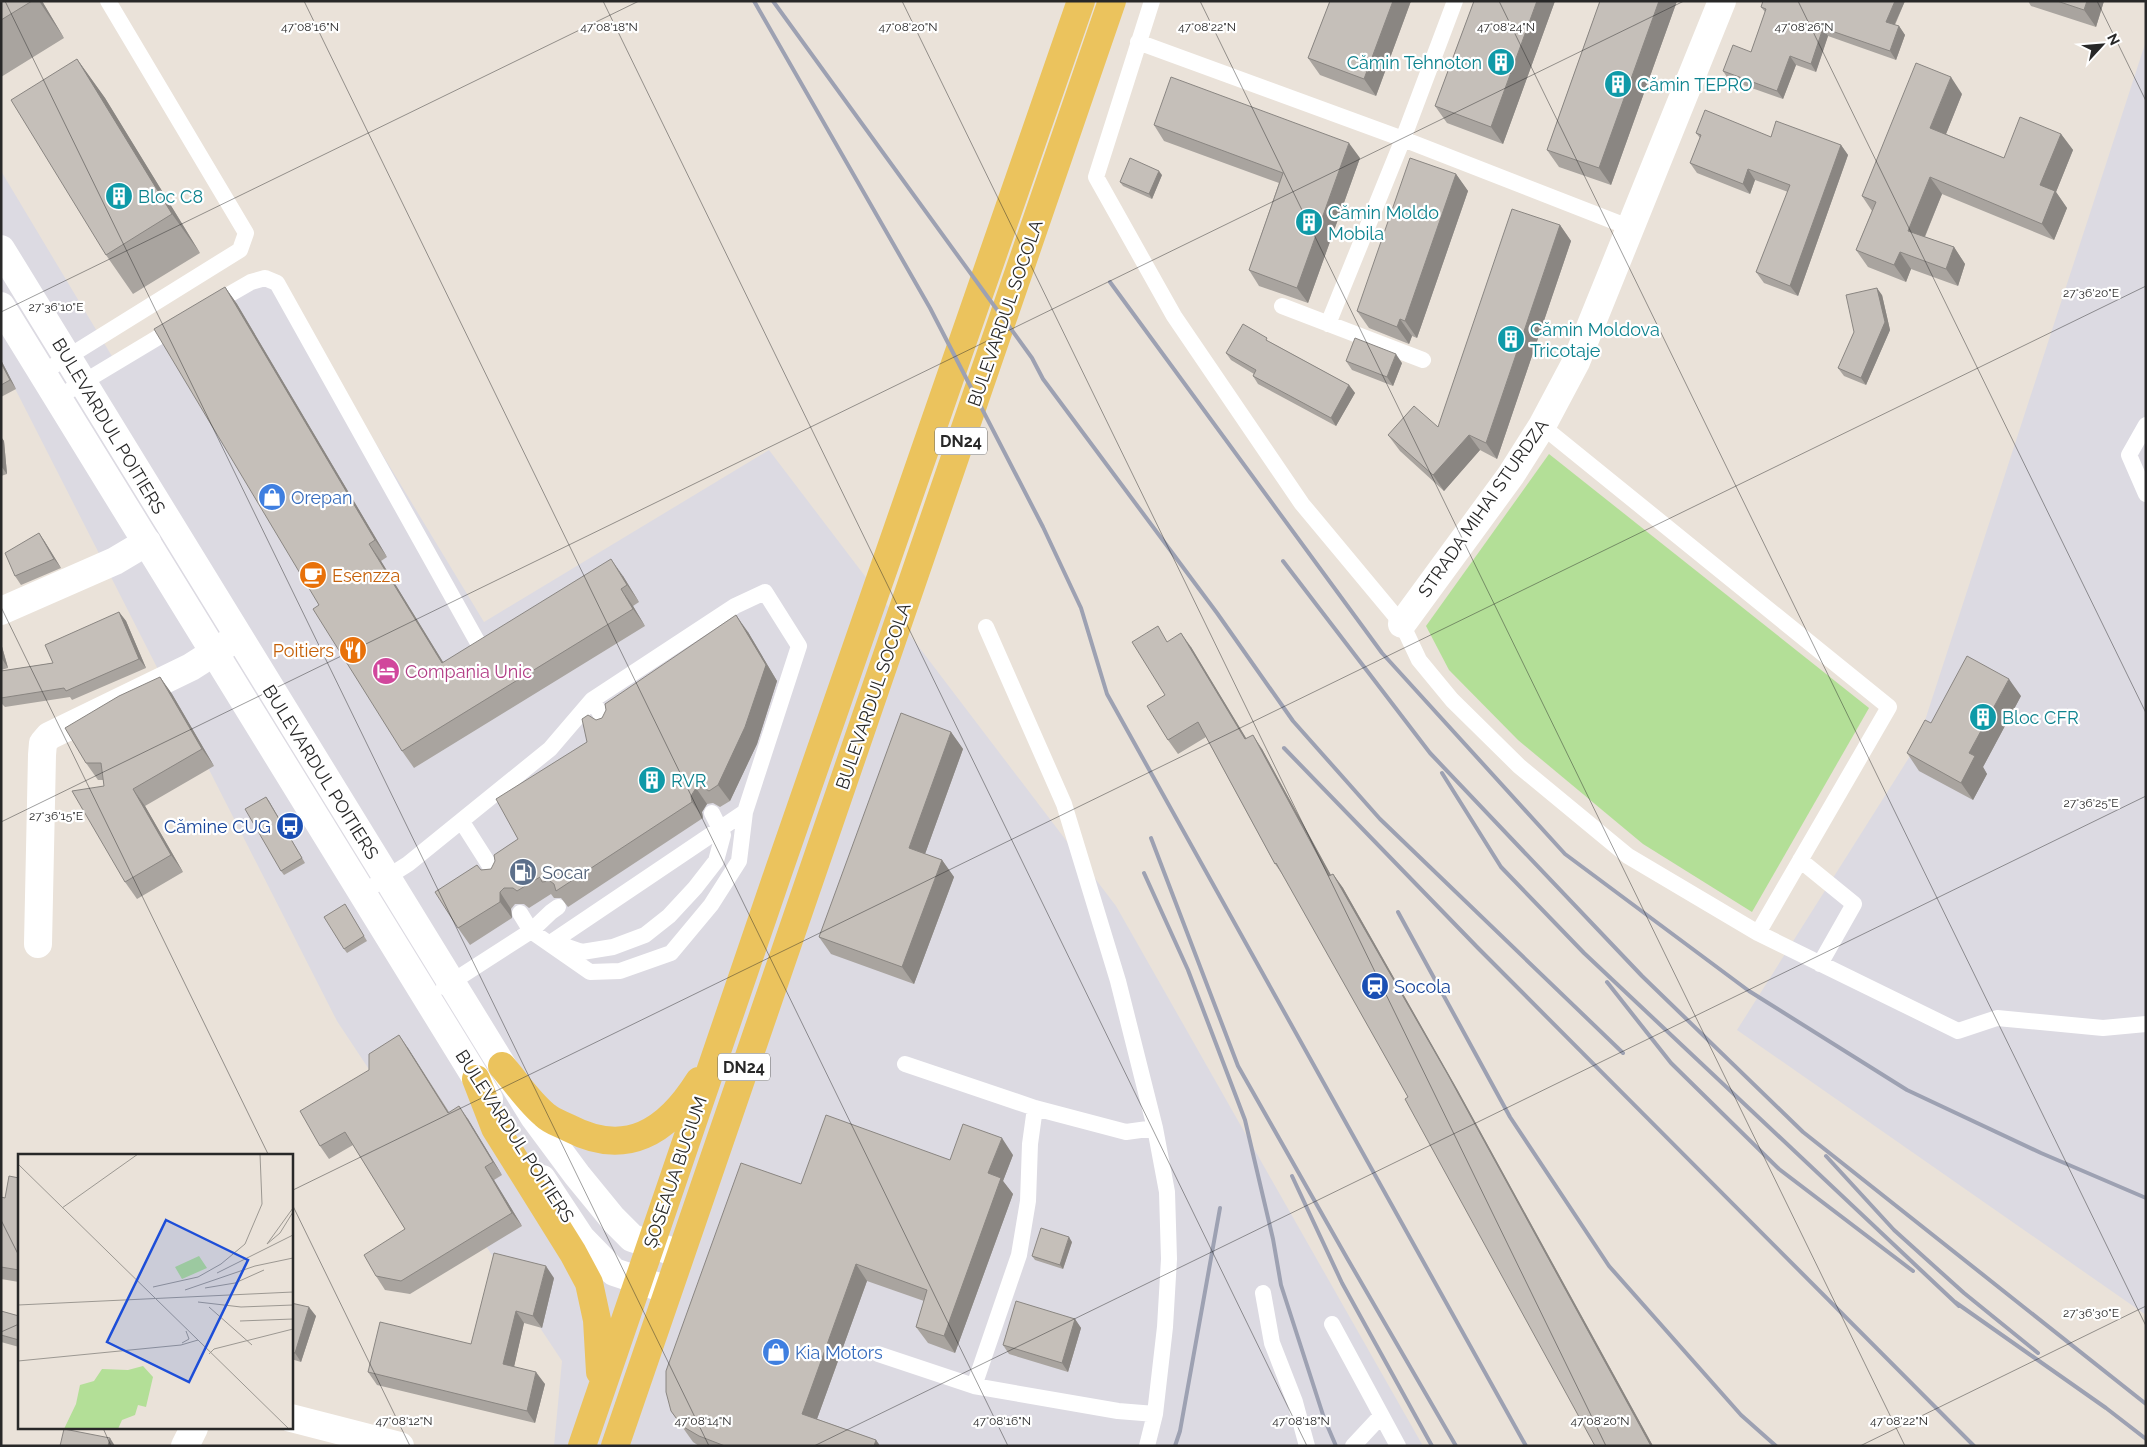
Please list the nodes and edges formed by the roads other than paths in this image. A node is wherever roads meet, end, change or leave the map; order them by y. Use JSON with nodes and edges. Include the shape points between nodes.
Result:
{"nodes":[{"id":1,"x":108,"y":1,"type":"edge"},
{"id":2,"x":1081,"y":1,"type":"edge"},
{"id":3,"x":1112,"y":1,"type":"edge"},
{"id":4,"x":1152,"y":1,"type":"edge"},
{"id":5,"x":1455,"y":1,"type":"edge"},
{"id":6,"x":1722,"y":1,"type":"edge"},
{"id":7,"x":1138,"y":42,"type":"junction"},
{"id":8,"x":1403,"y":139,"type":"junction"},
{"id":9,"x":1631,"y":228,"type":"junction"},
{"id":10,"x":1,"y":249,"type":"edge"},
{"id":11,"x":1,"y":306,"type":"edge"},
{"id":12,"x":1282,"y":306,"type":"edge"},
{"id":13,"x":1328,"y":324,"type":"junction"},
{"id":14,"x":67,"y":358,"type":"junction"},
{"id":15,"x":1423,"y":360,"type":"dead end"},
{"id":16,"x":42,"y":373,"type":"junction"},
{"id":17,"x":82,"y":382,"type":"junction"},
{"id":18,"x":57,"y":398,"type":"junction"},
{"id":19,"x":2146,"y":425,"type":"edge"},
{"id":20,"x":1542,"y":426,"type":"junction"},
{"id":21,"x":2146,"y":494,"type":"edge"},
{"id":22,"x":147,"y":542,"type":"junction"},
{"id":23,"x":1,"y":611,"type":"edge"},
{"id":24,"x":1402,"y":624,"type":"junction"},
{"id":25,"x":986,"y":627,"type":"dead end"},
{"id":26,"x":238,"y":637,"type":"junction"},
{"id":27,"x":482,"y":650,"type":"edge"},
{"id":28,"x":214,"y":653,"type":"junction"},
{"id":29,"x":592,"y":700,"type":"junction"},
{"id":30,"x":608,"y":726,"type":"edge"},
{"id":31,"x":745,"y":812,"type":"junction"},
{"id":32,"x":712,"y":813,"type":"edge"},
{"id":33,"x":462,"y":822,"type":"junction"},
{"id":34,"x":1800,"y":860,"type":"junction"},
{"id":35,"x":779,"y":870,"type":"joint"},
{"id":36,"x":497,"y":877,"type":"edge"},
{"id":37,"x":386,"y":878,"type":"junction"},
{"id":38,"x":809,"y":880,"type":"joint"},
{"id":39,"x":362,"y":893,"type":"junction"},
{"id":40,"x":558,"y":907,"type":"edge"},
{"id":41,"x":520,"y":913,"type":"edge"},
{"id":42,"x":1758,"y":933,"type":"junction"},
{"id":43,"x":541,"y":937,"type":"junction"},
{"id":44,"x":38,"y":944,"type":"dead end"},
{"id":45,"x":1820,"y":964,"type":"junction"},
{"id":46,"x":451,"y":982,"type":"junction"},
{"id":47,"x":427,"y":997,"type":"junction"},
{"id":48,"x":2146,"y":1024,"type":"edge"},
{"id":49,"x":715,"y":1057,"type":"junction"},
{"id":50,"x":905,"y":1064,"type":"dead end"},
{"id":51,"x":502,"y":1066,"type":"junction"},
{"id":52,"x":476,"y":1080,"type":"junction"},
{"id":53,"x":1035,"y":1108,"type":"junction"},
{"id":54,"x":1155,"y":1128,"type":"junction"},
{"id":55,"x":650,"y":1244,"type":"junction"},
{"id":56,"x":680,"y":1254,"type":"junction"},
{"id":57,"x":638,"y":1280,"type":"junction"},
{"id":58,"x":668,"y":1290,"type":"junction"},
{"id":59,"x":1263,"y":1293,"type":"dead end"},
{"id":60,"x":1332,"y":1324,"type":"dead end"},
{"id":61,"x":878,"y":1354,"type":"dead end"},
{"id":62,"x":974,"y":1386,"type":"junction"},
{"id":63,"x":601,"y":1390,"type":"junction"},
{"id":64,"x":1155,"y":1414,"type":"junction"},
{"id":65,"x":1381,"y":1416,"type":"junction"},
{"id":66,"x":292,"y":1418,"type":"edge"},
{"id":67,"x":193,"y":1430,"type":"edge"},
{"id":68,"x":185,"y":1446,"type":"edge"},
{"id":69,"x":400,"y":1446,"type":"edge"},
{"id":70,"x":582,"y":1446,"type":"edge"},
{"id":71,"x":615,"y":1446,"type":"edge"},
{"id":72,"x":1146,"y":1446,"type":"edge"},
{"id":73,"x":1307,"y":1446,"type":"edge"},
{"id":74,"x":1353,"y":1446,"type":"edge"},
{"id":75,"x":1398,"y":1446,"type":"edge"}],
"edges":[{"from":1,"to":14,"type":"lane","via":[[246,233],[240,250]]},
{"from":2,"to":35,"type":"main road","name":"BULEVARDUL SOCOLA","number":"DN24"},
{"from":3,"to":38,"type":"main road","name":"BULEVARDUL SOCOLA","number":"DN24"},
{"from":4,"to":7,"type":"lane"},
{"from":5,"to":8,"type":"lane"},
{"from":6,"to":9,"type":"main road","name":"STRADA MIHAI STURDZA"},
{"from":7,"to":8,"type":"lane"},
{"from":7,"to":24,"type":"lane","via":[[1096,177],[1174,316],[1302,504]]},
{"from":8,"to":9,"type":"lane"},
{"from":8,"to":13,"type":"lane"},
{"from":9,"to":20,"type":"main road","name":"STRADA MIHAI STURDZA","via":[[1576,362]]},
{"from":10,"to":14,"type":"main road","name":"BULEVARDUL POITIERS"},
{"from":11,"to":16,"type":"main road","name":"BULEVARDUL POITIERS"},
{"from":12,"to":13,"type":"lane"},
{"from":13,"to":15,"type":"lane"},
{"from":14,"to":16,"type":"lane"},
{"from":14,"to":17,"type":"main road","name":"BULEVARDUL POITIERS"},
{"from":16,"to":18,"type":"main road","name":"BULEVARDUL POITIERS"},
{"from":17,"to":18,"type":"lane"},
{"from":17,"to":26,"type":"main road","name":"BULEVARDUL POITIERS"},
{"from":17,"to":27,"type":"lane","via":[[251,282],[265,278],[277,283]]},
{"from":18,"to":22,"type":"main road","name":"BULEVARDUL POITIERS"},
{"from":19,"to":21,"type":"lane","via":[[2129,455]]},
{"from":20,"to":24,"type":"main road","name":"STRADA MIHAI STURDZA","via":[[1511,475]]},
{"from":20,"to":34,"type":"lane","via":[[1889,707]]},
{"from":22,"to":23,"type":"main road","via":[[114,561]]},
{"from":22,"to":28,"type":"main road","name":"BULEVARDUL POITIERS"},
{"from":24,"to":42,"type":"lane","via":[[1419,660],[1452,700],[1519,766],[1628,856]]},
{"from":25,"to":54,"type":"lane","via":[[1064,804],[1118,981]]},
{"from":26,"to":28,"type":"main road"},
{"from":26,"to":37,"type":"main road","name":"BULEVARDUL POITIERS"},
{"from":28,"to":39,"type":"main road","name":"BULEVARDUL POITIERS"},
{"from":28,"to":44,"type":"main road","via":[[49,736],[44,743]]},
{"from":29,"to":30,"type":"lane"},
{"from":29,"to":31,"type":"lane","via":[[735,606],[764,592],[799,646]]},
{"from":29,"to":33,"type":"lane","via":[[550,749]]},
{"from":31,"to":43,"type":"lane"},
{"from":31,"to":43,"type":"lane","via":[[739,861],[711,905],[671,953],[620,971],[590,972]]},
{"from":32,"to":43,"type":"lane","via":[[723,835],[716,861],[669,916],[645,935],[613,947],[582,952]]},
{"from":33,"to":36,"type":"lane"},
{"from":33,"to":37,"type":"lane"},
{"from":34,"to":42,"type":"lane"},
{"from":34,"to":45,"type":"lane","via":[[1854,904]]},
{"from":35,"to":49,"type":"main road","name":"ȘOSEAUA BUCIUM","number":"DN24"},
{"from":37,"to":39,"type":"lane"},
{"from":37,"to":46,"type":"main road","name":"BULEVARDUL POITIERS"},
{"from":38,"to":56,"type":"main road","name":"ȘOSEAUA BUCIUM","number":"DN24"},
{"from":39,"to":47,"type":"main road","name":"BULEVARDUL POITIERS"},
{"from":40,"to":43,"type":"lane","via":[[551,912]]},
{"from":41,"to":43,"type":"lane"},
{"from":42,"to":45,"type":"lane"},
{"from":43,"to":46,"type":"lane"},
{"from":45,"to":48,"type":"lane","via":[[1958,1031],[1997,1018],[2103,1028]]},
{"from":46,"to":47,"type":"lane"},
{"from":46,"to":51,"type":"main road","name":"BULEVARDUL POITIERS"},
{"from":47,"to":52,"type":"main road","name":"BULEVARDUL POITIERS"},
{"from":49,"to":51,"type":"main road","via":[[687,1100],[654,1132],[620,1142],[587,1138],[546,1116]]},
{"from":49,"to":55,"type":"main road","name":"ȘOSEAUA BUCIUM","number":"DN24"},
{"from":50,"to":53,"type":"lane"},
{"from":51,"to":55,"type":"main road","name":"BULEVARDUL POITIERS","via":[[534,1117],[607,1211],[632,1238]]},
{"from":52,"to":57,"type":"main road","name":"BULEVARDUL POITIERS","via":[[581,1238],[614,1272]]},
{"from":52,"to":63,"type":"main road","via":[[495,1128],[574,1253],[589,1283],[598,1320]]},
{"from":53,"to":54,"type":"lane","via":[[1126,1132]]},
{"from":53,"to":62,"type":"lane","via":[[1028,1201],[1019,1255]]},
{"from":54,"to":64,"type":"lane","via":[[1166,1192],[1169,1260],[1166,1327]]},
{"from":55,"to":56,"type":"main road","name":"BULEVARDUL POITIERS"},
{"from":55,"to":57,"type":"main road","name":"ȘOSEAUA BUCIUM","number":"DN24"},
{"from":56,"to":58,"type":"main road","name":"ȘOSEAUA BUCIUM","number":"DN24"},
{"from":57,"to":58,"type":"main road","name":"BULEVARDUL POITIERS"},
{"from":57,"to":63,"type":"main road","name":"ȘOSEAUA BUCIUM","number":"DN24"},
{"from":58,"to":71,"type":"main road","name":"ȘOSEAUA BUCIUM","number":"DN24"},
{"from":59,"to":73,"type":"lane","via":[[1272,1343],[1295,1402]]},
{"from":60,"to":65,"type":"lane"},
{"from":61,"to":62,"type":"lane"},
{"from":62,"to":64,"type":"lane","via":[[1118,1411]]},
{"from":63,"to":70,"type":"main road","name":"ȘOSEAUA BUCIUM","number":"DN24"},
{"from":64,"to":72,"type":"lane"},
{"from":65,"to":74,"type":"lane"},
{"from":65,"to":75,"type":"lane"},
{"from":66,"to":69,"type":"main road"},
{"from":67,"to":68,"type":"main road"}]}
